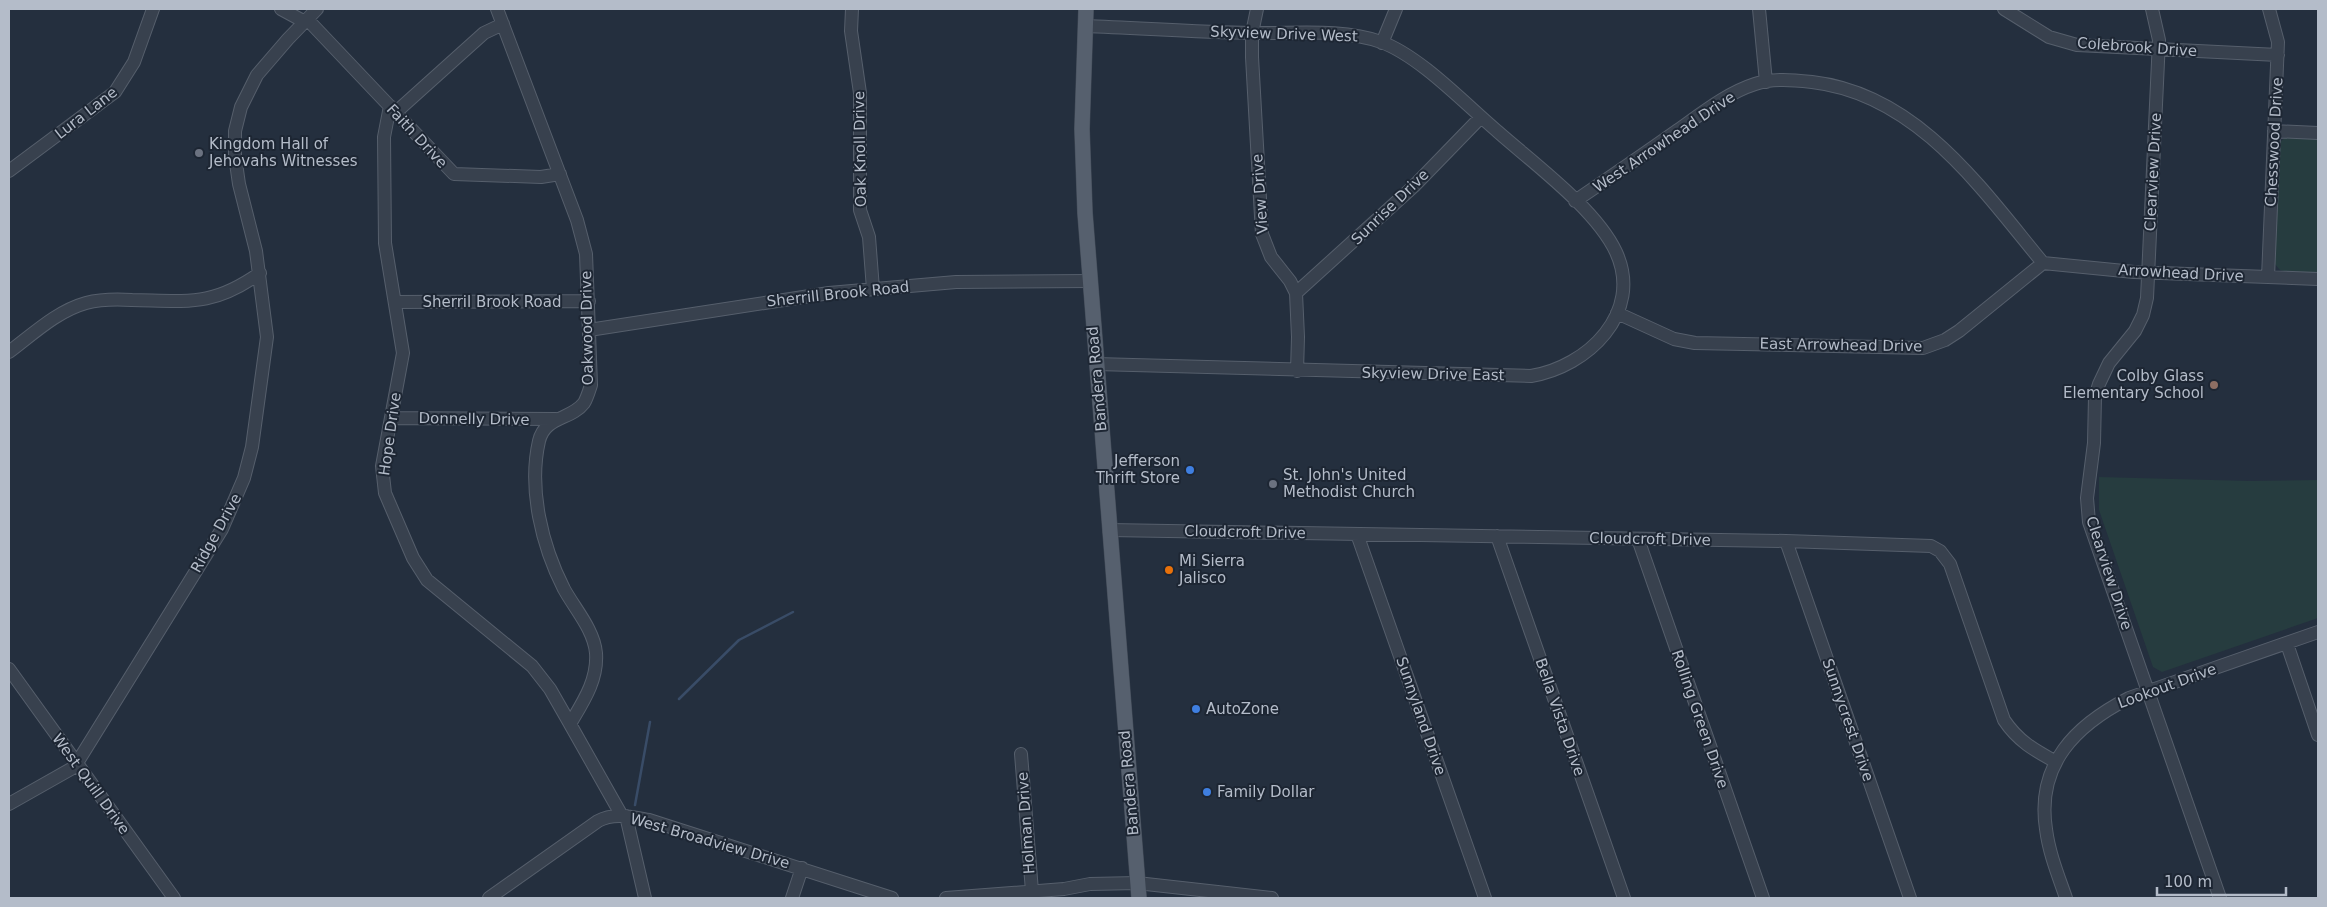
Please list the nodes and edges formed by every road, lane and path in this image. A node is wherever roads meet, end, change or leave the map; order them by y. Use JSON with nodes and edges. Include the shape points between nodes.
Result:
{"nodes":[{"id":1,"x":153,"y":9,"type":"edge"},
{"id":2,"x":281,"y":9,"type":"edge"},
{"id":3,"x":318,"y":9,"type":"edge"},
{"id":4,"x":497,"y":9,"type":"edge"},
{"id":5,"x":852,"y":9,"type":"edge"},
{"id":6,"x":1086,"y":9,"type":"edge"},
{"id":7,"x":1257,"y":9,"type":"edge"},
{"id":8,"x":1396,"y":9,"type":"edge"},
{"id":9,"x":1759,"y":9,"type":"edge"},
{"id":10,"x":2004,"y":9,"type":"edge"},
{"id":11,"x":2152,"y":9,"type":"edge"},
{"id":12,"x":2269,"y":9,"type":"edge"},
{"id":13,"x":306,"y":20,"type":"junction"},
{"id":14,"x":503,"y":24,"type":"junction"},
{"id":15,"x":1085,"y":26,"type":"junction"},
{"id":16,"x":1252,"y":33,"type":"junction"},
{"id":17,"x":1382,"y":43,"type":"junction"},
{"id":18,"x":2159,"y":49,"type":"junction"},
{"id":19,"x":2278,"y":55,"type":"junction"},
{"id":20,"x":1766,"y":82,"type":"junction"},
{"id":21,"x":392,"y":110,"type":"junction"},
{"id":22,"x":1481,"y":117,"type":"junction"},
{"id":23,"x":2274,"y":131,"type":"junction"},
{"id":24,"x":2318,"y":133,"type":"edge"},
{"id":25,"x":9,"y":171,"type":"edge"},
{"id":26,"x":560,"y":174,"type":"junction"},
{"id":27,"x":1575,"y":201,"type":"junction"},
{"id":28,"x":2043,"y":263,"type":"junction"},
{"id":29,"x":260,"y":273,"type":"junction"},
{"id":30,"x":2147,"y":273,"type":"junction"},
{"id":31,"x":2268,"y":277,"type":"junction"},
{"id":32,"x":2318,"y":279,"type":"edge"},
{"id":33,"x":1089,"y":281,"type":"junction"},
{"id":34,"x":873,"y":289,"type":"junction"},
{"id":35,"x":1296,"y":294,"type":"junction"},
{"id":36,"x":395,"y":302,"type":"junction"},
{"id":37,"x":589,"y":302,"type":"junction"},
{"id":38,"x":1617,"y":313,"type":"junction"},
{"id":39,"x":589,"y":330,"type":"junction"},
{"id":40,"x":9,"y":352,"type":"edge"},
{"id":41,"x":1096,"y":364,"type":"junction"},
{"id":42,"x":1297,"y":371,"type":"junction"},
{"id":43,"x":391,"y":418,"type":"junction"},
{"id":44,"x":557,"y":419,"type":"junction"},
{"id":45,"x":1109,"y":530,"type":"junction"},
{"id":46,"x":1357,"y":534,"type":"junction"},
{"id":47,"x":1497,"y":536,"type":"junction"},
{"id":48,"x":1638,"y":539,"type":"junction"},
{"id":49,"x":1786,"y":541,"type":"junction"},
{"id":50,"x":2318,"y":632,"type":"edge"},
{"id":51,"x":2287,"y":644,"type":"junction"},
{"id":52,"x":9,"y":669,"type":"edge"},
{"id":53,"x":2148,"y":691,"type":"junction"},
{"id":54,"x":570,"y":724,"type":"junction"},
{"id":55,"x":2318,"y":735,"type":"edge"},
{"id":56,"x":1021,"y":754,"type":"dead end"},
{"id":57,"x":2056,"y":762,"type":"junction"},
{"id":58,"x":78,"y":764,"type":"junction"},
{"id":59,"x":9,"y":804,"type":"edge"},
{"id":60,"x":624,"y":816,"type":"junction"},
{"id":61,"x":802,"y":868,"type":"junction"},
{"id":62,"x":1138,"y":883,"type":"junction"},
{"id":63,"x":1032,"y":891,"type":"junction"},
{"id":64,"x":174,"y":898,"type":"edge"},
{"id":65,"x":489,"y":898,"type":"edge"},
{"id":66,"x":645,"y":898,"type":"edge"},
{"id":67,"x":792,"y":898,"type":"edge"},
{"id":68,"x":892,"y":898,"type":"edge"},
{"id":69,"x":946,"y":898,"type":"edge"},
{"id":70,"x":1139,"y":898,"type":"edge"},
{"id":71,"x":1272,"y":898,"type":"edge"},
{"id":72,"x":1485,"y":898,"type":"edge"},
{"id":73,"x":1624,"y":898,"type":"edge"},
{"id":74,"x":1763,"y":898,"type":"edge"},
{"id":75,"x":1910,"y":898,"type":"edge"},
{"id":76,"x":2066,"y":898,"type":"edge"},
{"id":77,"x":2220,"y":898,"type":"edge"}],
"edges":[{"from":1,"to":25,"type":"street","name":"Lura Lane","via":[[134,62],[115,92]]},
{"from":2,"to":13,"type":"street","name":"Faith Drive"},
{"from":3,"to":13,"type":"street","name":"Ridge Drive"},
{"from":4,"to":14,"type":"street","name":"Oakwood Drive"},
{"from":5,"to":34,"type":"street","name":"Oak Knoll Drive","via":[[851,31],[860,94],[860,210],[869,237]]},
{"from":6,"to":15,"type":"main road","name":"Bandera Road"},
{"from":7,"to":16,"type":"street","name":"View Drive"},
{"from":8,"to":17,"type":"street"},
{"from":9,"to":20,"type":"street"},
{"from":10,"to":18,"type":"street","name":"Colebrook Drive","via":[[2058,40],[2089,46]]},
{"from":11,"to":18,"type":"street","name":"Clearview Drive"},
{"from":12,"to":19,"type":"street","name":"Chesswood Drive"},
{"from":13,"to":21,"type":"street","name":"Faith Drive"},
{"from":13,"to":29,"type":"street","name":"Ridge Drive","via":[[257,75],[238,119],[235,156]]},
{"from":14,"to":21,"type":"street","via":[[484,33]]},
{"from":14,"to":26,"type":"street","name":"Oakwood Drive"},
{"from":15,"to":16,"type":"street","name":"Skyview Drive West"},
{"from":15,"to":33,"type":"main road","name":"Bandera Road","via":[[1083,172]]},
{"from":16,"to":17,"type":"street","name":"Skyview Drive West","via":[[1361,37]]},
{"from":16,"to":35,"type":"street","name":"View Drive","via":[[1262,234],[1271,257]]},
{"from":17,"to":22,"type":"street","name":"Skyview Drive West","via":[[1416,62]]},
{"from":18,"to":19,"type":"street","name":"Colebrook Drive"},
{"from":18,"to":30,"type":"street","name":"Clearview Drive"},
{"from":19,"to":23,"type":"street","name":"Chesswood Drive"},
{"from":20,"to":27,"type":"street","name":"West Arrowhead Drive","via":[[1750,86],[1705,111]]},
{"from":20,"to":28,"type":"street","name":"West Arrowhead Drive","via":[[1789,79],[1831,84],[1866,96],[1915,125],[1961,164]]},
{"from":21,"to":26,"type":"street","name":"Faith Drive","via":[[454,174],[541,177]]},
{"from":21,"to":36,"type":"street","name":"Hope Drive","via":[[384,137],[385,243]]},
{"from":22,"to":27,"type":"street","name":"Skyview Drive West"},
{"from":22,"to":35,"type":"street","name":"Sunrise Drive","via":[[1414,186]]},
{"from":23,"to":24,"type":"street"},
{"from":23,"to":31,"type":"street","name":"Chesswood Drive"},
{"from":26,"to":37,"type":"street","name":"Oakwood Drive","via":[[585,248]]},
{"from":27,"to":38,"type":"street","name":"Skyview Drive East","via":[[1608,238],[1620,264],[1622,286]]},
{"from":28,"to":30,"type":"street","name":"Arrowhead Drive"},
{"from":28,"to":38,"type":"street","name":"East Arrowhead Drive","via":[[1959,331],[1922,348],[1694,343],[1674,338]]},
{"from":29,"to":40,"type":"street","via":[[226,294],[203,300],[108,299],[87,303],[56,317]]},
{"from":29,"to":58,"type":"street","name":"Ridge Drive","via":[[266,344],[252,447],[244,478],[222,529]]},
{"from":30,"to":31,"type":"street","name":"Arrowhead Drive"},
{"from":30,"to":53,"type":"street","name":"Clearview Drive","via":[[2143,315],[2130,338],[2109,363],[2095,397],[2088,498],[2089,522]]},
{"from":31,"to":32,"type":"street","name":"Arrowhead Drive"},
{"from":33,"to":34,"type":"street","name":"Sherrill Brook Road","via":[[956,282]]},
{"from":33,"to":41,"type":"main road","name":"Bandera Road"},
{"from":34,"to":39,"type":"street","name":"Sherrill Brook Road","via":[[799,296]]},
{"from":35,"to":42,"type":"street","name":"View Drive"},
{"from":36,"to":37,"type":"street","name":"Sherril Brook Road"},
{"from":36,"to":43,"type":"street","name":"Hope Drive","via":[[403,353]]},
{"from":37,"to":39,"type":"street","name":"Oakwood Drive"},
{"from":38,"to":42,"type":"street","name":"Skyview Drive East","via":[[1595,347],[1566,366],[1543,374]]},
{"from":39,"to":44,"type":"street","name":"Oakwood Drive","via":[[591,385],[585,402],[574,412]]},
{"from":41,"to":42,"type":"street","name":"Skyview Drive East"},
{"from":41,"to":45,"type":"main road","name":"Bandera Road"},
{"from":43,"to":44,"type":"street","name":"Donnelly Drive"},
{"from":43,"to":54,"type":"street","name":"Hope Drive","via":[[382,482],[420,571],[434,588],[532,666]]},
{"from":44,"to":54,"type":"street","name":"Oakwood Drive","via":[[544,429],[540,440],[537,482],[540,518],[553,564],[587,627],[596,653],[590,687]]},
{"from":45,"to":46,"type":"street","name":"Cloudcroft Drive"},
{"from":45,"to":62,"type":"main road","name":"Bandera Road"},
{"from":46,"to":47,"type":"street","name":"Cloudcroft Drive"},
{"from":46,"to":72,"type":"street","name":"Sunnyland Drive"},
{"from":47,"to":48,"type":"street","name":"Cloudcroft Drive"},
{"from":47,"to":73,"type":"street","name":"Bella Vista Drive"},
{"from":48,"to":49,"type":"street","name":"Cloudcroft Drive"},
{"from":48,"to":74,"type":"street","name":"Rolling Green Drive"},
{"from":49,"to":57,"type":"street","name":"Cloudcroft Drive","via":[[1923,544],[1940,551],[1950,564],[2004,720],[2012,734],[2024,744]]},
{"from":49,"to":75,"type":"street","name":"Sunnycrest Drive"},
{"from":50,"to":51,"type":"street","name":"Lookout Drive"},
{"from":51,"to":53,"type":"street","name":"Lookout Drive"},
{"from":51,"to":55,"type":"street"},
{"from":52,"to":58,"type":"street","name":"West Quill Drive"},
{"from":53,"to":57,"type":"street","name":"Lookout Drive","via":[[2109,708],[2088,722],[2070,740]]},
{"from":53,"to":77,"type":"street","name":"Clearview Drive"},
{"from":54,"to":60,"type":"street"},
{"from":56,"to":63,"type":"street","name":"Holman Drive"},
{"from":57,"to":76,"type":"street","name":"Lookout Drive","via":[[2047,788],[2044,816],[2049,848]]},
{"from":58,"to":59,"type":"street","name":"Ridge Drive"},
{"from":58,"to":64,"type":"street","name":"West Quill Drive"},
{"from":60,"to":61,"type":"street","name":"West Broadview Drive","via":[[650,820]]},
{"from":60,"to":65,"type":"street","name":"West Broadview Drive","via":[[598,821]]},
{"from":60,"to":66,"type":"street"},
{"from":61,"to":67,"type":"street"},
{"from":61,"to":68,"type":"street","name":"West Broadview Drive"},
{"from":62,"to":63,"type":"street","via":[[1090,884]]},
{"from":62,"to":70,"type":"main road","name":"Bandera Road"},
{"from":62,"to":71,"type":"street"},
{"from":63,"to":69,"type":"street"}]}
